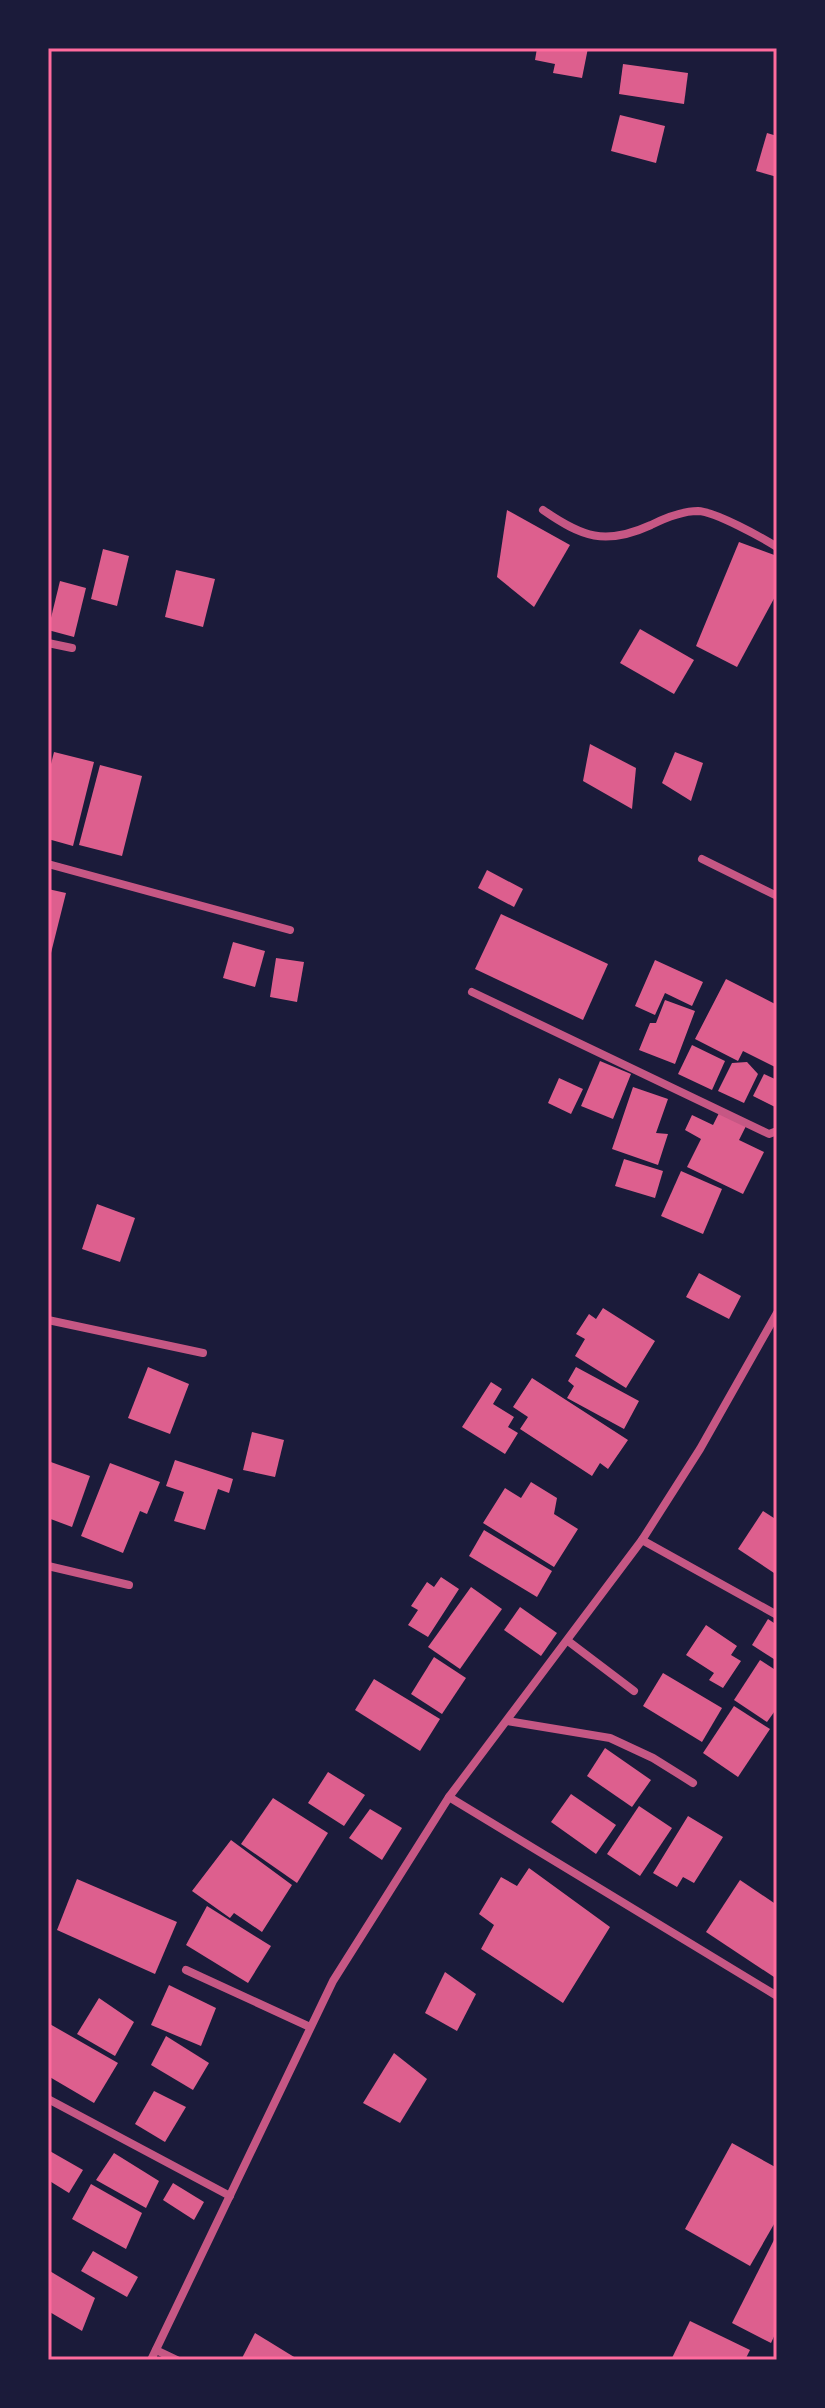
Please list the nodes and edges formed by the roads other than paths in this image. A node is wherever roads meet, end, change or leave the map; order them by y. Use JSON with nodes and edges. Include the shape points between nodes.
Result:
{"nodes":[{"id":1,"x":543,"y":510,"type":"dead end"},
{"id":2,"x":777,"y":547,"type":"edge"},
{"id":3,"x":48,"y":643,"type":"edge"},
{"id":4,"x":72,"y":648,"type":"dead end"},
{"id":5,"x":702,"y":859,"type":"dead end"},
{"id":6,"x":48,"y":864,"type":"edge"},
{"id":7,"x":777,"y":896,"type":"edge"},
{"id":8,"x":290,"y":930,"type":"dead end"},
{"id":9,"x":472,"y":992,"type":"dead end"},
{"id":10,"x":773,"y":1132,"type":"edge"},
{"id":11,"x":777,"y":1142,"type":"edge"},
{"id":12,"x":777,"y":1313,"type":"edge"},
{"id":13,"x":48,"y":1320,"type":"edge"},
{"id":14,"x":766,"y":1335,"type":"junction"},
{"id":15,"x":777,"y":1337,"type":"edge"},
{"id":16,"x":203,"y":1353,"type":"dead end"},
{"id":17,"x":642,"y":1540,"type":"junction"},
{"id":18,"x":48,"y":1566,"type":"edge"},
{"id":19,"x":129,"y":1585,"type":"dead end"},
{"id":20,"x":777,"y":1615,"type":"edge"},
{"id":21,"x":568,"y":1641,"type":"junction"},
{"id":22,"x":634,"y":1691,"type":"dead end"},
{"id":23,"x":507,"y":1721,"type":"junction"},
{"id":24,"x":693,"y":1783,"type":"dead end"},
{"id":25,"x":449,"y":1797,"type":"junction"},
{"id":26,"x":186,"y":1970,"type":"dead end"},
{"id":27,"x":777,"y":1996,"type":"edge"},
{"id":28,"x":310,"y":2027,"type":"junction"},
{"id":29,"x":48,"y":2099,"type":"edge"},
{"id":30,"x":230,"y":2196,"type":"junction"},
{"id":31,"x":156,"y":2350,"type":"junction"},
{"id":32,"x":151,"y":2360,"type":"edge"},
{"id":33,"x":177,"y":2360,"type":"edge"}],
"edges":[{"from":1,"to":2,"type":"street","via":[[569,528],[604,538],[701,511]]},
{"from":3,"to":4,"type":"street"},
{"from":5,"to":7,"type":"street"},
{"from":6,"to":8,"type":"street"},
{"from":9,"to":10,"type":"street"},
{"from":10,"to":11,"type":"street"},
{"from":12,"to":14,"type":"street"},
{"from":13,"to":16,"type":"street"},
{"from":14,"to":15,"type":"street"},
{"from":14,"to":17,"type":"street"},
{"from":17,"to":20,"type":"street"},
{"from":17,"to":21,"type":"street"},
{"from":18,"to":19,"type":"street"},
{"from":21,"to":22,"type":"street"},
{"from":21,"to":23,"type":"street"},
{"from":23,"to":24,"type":"street","via":[[610,1738]]},
{"from":23,"to":25,"type":"street"},
{"from":25,"to":27,"type":"street"},
{"from":25,"to":28,"type":"street","via":[[333,1981]]},
{"from":26,"to":28,"type":"street"},
{"from":28,"to":30,"type":"street"},
{"from":29,"to":30,"type":"street"},
{"from":30,"to":31,"type":"street"},
{"from":31,"to":32,"type":"street"},
{"from":31,"to":33,"type":"street"}]}
